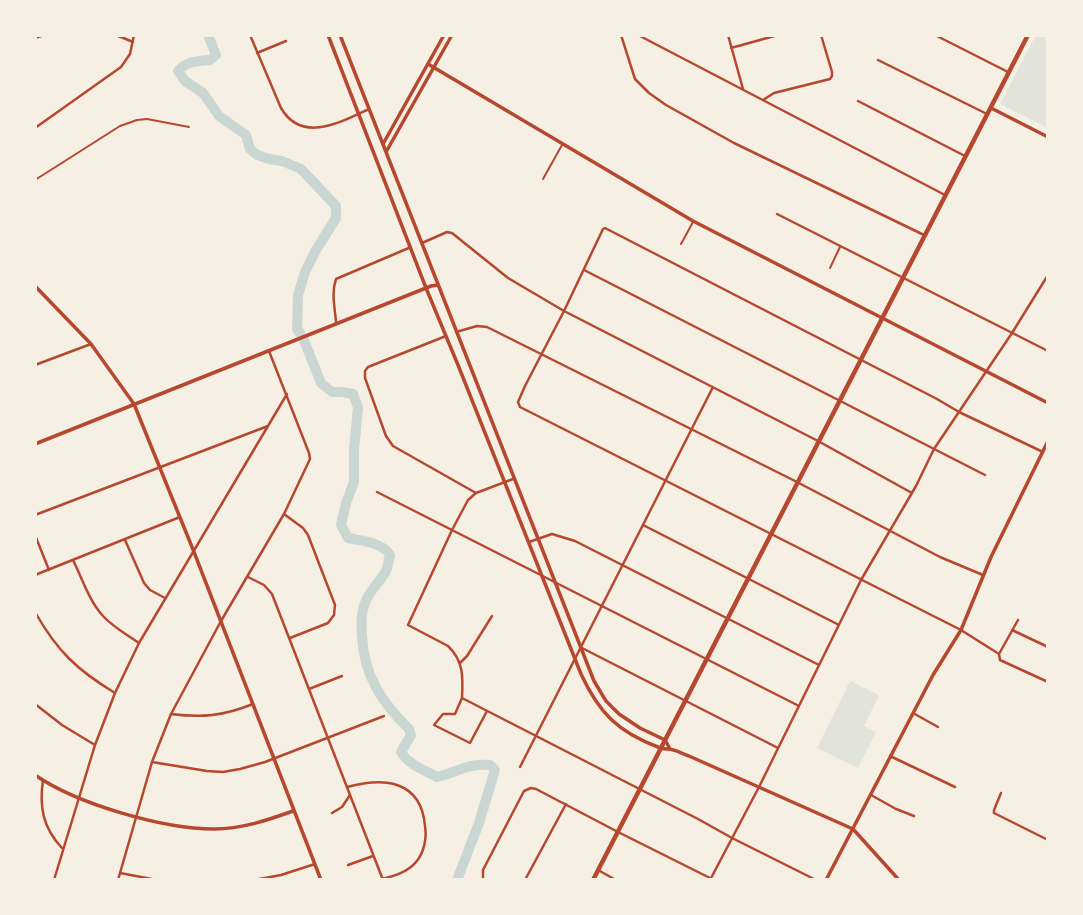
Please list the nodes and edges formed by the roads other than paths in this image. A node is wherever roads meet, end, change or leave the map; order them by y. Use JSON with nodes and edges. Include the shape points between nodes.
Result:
{"nodes":[{"id":1,"x":44,"y":35,"type":"edge"},
{"id":2,"x":116,"y":35,"type":"edge"},
{"id":3,"x":134,"y":35,"type":"edge"},
{"id":4,"x":250,"y":35,"type":"edge"},
{"id":5,"x":328,"y":35,"type":"edge"},
{"id":6,"x":340,"y":35,"type":"edge"},
{"id":7,"x":444,"y":35,"type":"edge"},
{"id":8,"x":453,"y":35,"type":"edge"},
{"id":9,"x":621,"y":35,"type":"edge"},
{"id":10,"x":638,"y":35,"type":"edge"},
{"id":11,"x":727,"y":35,"type":"edge"},
{"id":12,"x":778,"y":35,"type":"edge"},
{"id":13,"x":821,"y":35,"type":"edge"},
{"id":14,"x":935,"y":35,"type":"edge"},
{"id":15,"x":1028,"y":35,"type":"edge"},
{"id":16,"x":35,"y":38,"type":"edge"},
{"id":17,"x":133,"y":41,"type":"junction"},
{"id":18,"x":286,"y":41,"type":"dead end"},
{"id":19,"x":731,"y":48,"type":"junction"},
{"id":20,"x":257,"y":53,"type":"junction"},
{"id":21,"x":878,"y":60,"type":"dead end"},
{"id":22,"x":428,"y":64,"type":"junction"},
{"id":23,"x":433,"y":68,"type":"junction"},
{"id":24,"x":1009,"y":72,"type":"junction"},
{"id":25,"x":359,"y":82,"type":"junction"},
{"id":26,"x":348,"y":87,"type":"junction"},
{"id":27,"x":743,"y":89,"type":"junction"},
{"id":28,"x":763,"y":100,"type":"junction"},
{"id":29,"x":858,"y":101,"type":"dead end"},
{"id":30,"x":990,"y":108,"type":"junction"},
{"id":31,"x":369,"y":109,"type":"junction"},
{"id":32,"x":359,"y":114,"type":"junction"},
{"id":33,"x":987,"y":114,"type":"junction"},
{"id":34,"x":189,"y":127,"type":"dead end"},
{"id":35,"x":35,"y":128,"type":"edge"},
{"id":36,"x":1048,"y":137,"type":"edge"},
{"id":37,"x":383,"y":144,"type":"junction"},
{"id":38,"x":562,"y":144,"type":"junction"},
{"id":39,"x":386,"y":152,"type":"junction"},
{"id":40,"x":965,"y":156,"type":"junction"},
{"id":41,"x":543,"y":179,"type":"dead end"},
{"id":42,"x":35,"y":180,"type":"edge"},
{"id":43,"x":945,"y":195,"type":"junction"},
{"id":44,"x":778,"y":214,"type":"dead end"},
{"id":45,"x":693,"y":221,"type":"junction"},
{"id":46,"x":924,"y":235,"type":"junction"},
{"id":47,"x":422,"y":243,"type":"junction"},
{"id":48,"x":681,"y":244,"type":"dead end"},
{"id":49,"x":840,"y":246,"type":"junction"},
{"id":50,"x":411,"y":247,"type":"junction"},
{"id":51,"x":830,"y":268,"type":"dead end"},
{"id":52,"x":584,"y":270,"type":"junction"},
{"id":53,"x":1048,"y":275,"type":"edge"},
{"id":54,"x":902,"y":278,"type":"junction"},
{"id":55,"x":438,"y":285,"type":"junction"},
{"id":56,"x":35,"y":286,"type":"edge"},
{"id":57,"x":426,"y":288,"type":"junction"},
{"id":58,"x":564,"y":311,"type":"junction"},
{"id":59,"x":882,"y":318,"type":"junction"},
{"id":60,"x":336,"y":323,"type":"junction"},
{"id":61,"x":456,"y":332,"type":"junction"},
{"id":62,"x":1012,"y":333,"type":"junction"},
{"id":63,"x":446,"y":336,"type":"junction"},
{"id":64,"x":91,"y":344,"type":"junction"},
{"id":65,"x":268,"y":349,"type":"junction"},
{"id":66,"x":1048,"y":351,"type":"edge"},
{"id":67,"x":542,"y":353,"type":"junction"},
{"id":68,"x":860,"y":360,"type":"junction"},
{"id":69,"x":468,"y":361,"type":"junction"},
{"id":70,"x":35,"y":365,"type":"edge"},
{"id":71,"x":458,"y":365,"type":"junction"},
{"id":72,"x":986,"y":371,"type":"junction"},
{"id":73,"x":713,"y":387,"type":"junction"},
{"id":74,"x":287,"y":394,"type":"junction"},
{"id":75,"x":839,"y":401,"type":"junction"},
{"id":76,"x":1048,"y":403,"type":"edge"},
{"id":77,"x":134,"y":404,"type":"junction"},
{"id":78,"x":959,"y":412,"type":"junction"},
{"id":79,"x":268,"y":426,"type":"junction"},
{"id":80,"x":692,"y":429,"type":"junction"},
{"id":81,"x":495,"y":431,"type":"junction"},
{"id":82,"x":485,"y":435,"type":"junction"},
{"id":83,"x":818,"y":441,"type":"junction"},
{"id":84,"x":1048,"y":441,"type":"edge"},
{"id":85,"x":35,"y":444,"type":"edge"},
{"id":86,"x":934,"y":449,"type":"junction"},
{"id":87,"x":1043,"y":453,"type":"junction"},
{"id":88,"x":160,"y":467,"type":"junction"},
{"id":89,"x":985,"y":475,"type":"dead end"},
{"id":90,"x":513,"y":479,"type":"junction"},
{"id":91,"x":666,"y":481,"type":"junction"},
{"id":92,"x":504,"y":482,"type":"junction"},
{"id":93,"x":797,"y":482,"type":"junction"},
{"id":94,"x":376,"y":492,"type":"dead end"},
{"id":95,"x":476,"y":493,"type":"junction"},
{"id":96,"x":912,"y":493,"type":"junction"},
{"id":97,"x":284,"y":514,"type":"junction"},
{"id":98,"x":35,"y":515,"type":"edge"},
{"id":99,"x":180,"y":517,"type":"junction"},
{"id":100,"x":643,"y":525,"type":"junction"},
{"id":101,"x":452,"y":530,"type":"junction"},
{"id":102,"x":889,"y":531,"type":"junction"},
{"id":103,"x":771,"y":534,"type":"junction"},
{"id":104,"x":35,"y":535,"type":"edge"},
{"id":105,"x":125,"y":540,"type":"junction"},
{"id":106,"x":537,"y":540,"type":"junction"},
{"id":107,"x":528,"y":543,"type":"junction"},
{"id":108,"x":194,"y":552,"type":"junction"},
{"id":109,"x":73,"y":560,"type":"junction"},
{"id":110,"x":623,"y":565,"type":"junction"},
{"id":111,"x":49,"y":570,"type":"junction"},
{"id":112,"x":35,"y":575,"type":"edge"},
{"id":113,"x":983,"y":575,"type":"junction"},
{"id":114,"x":248,"y":577,"type":"junction"},
{"id":115,"x":542,"y":577,"type":"junction"},
{"id":116,"x":748,"y":578,"type":"junction"},
{"id":117,"x":861,"y":580,"type":"junction"},
{"id":118,"x":554,"y":583,"type":"junction"},
{"id":119,"x":165,"y":598,"type":"junction"},
{"id":120,"x":602,"y":606,"type":"junction"},
{"id":121,"x":35,"y":612,"type":"edge"},
{"id":122,"x":492,"y":616,"type":"dead end"},
{"id":123,"x":727,"y":618,"type":"junction"},
{"id":124,"x":1018,"y":620,"type":"dead end"},
{"id":125,"x":221,"y":621,"type":"junction"},
{"id":126,"x":839,"y":625,"type":"junction"},
{"id":127,"x":961,"y":630,"type":"junction"},
{"id":128,"x":1013,"y":630,"type":"junction"},
{"id":129,"x":290,"y":638,"type":"junction"},
{"id":130,"x":139,"y":643,"type":"junction"},
{"id":131,"x":1048,"y":647,"type":"edge"},
{"id":132,"x":581,"y":649,"type":"junction"},
{"id":133,"x":999,"y":654,"type":"junction"},
{"id":134,"x":707,"y":659,"type":"junction"},
{"id":135,"x":575,"y":660,"type":"junction"},
{"id":136,"x":460,"y":663,"type":"junction"},
{"id":137,"x":819,"y":665,"type":"junction"},
{"id":138,"x":342,"y":676,"type":"dead end"},
{"id":139,"x":1048,"y":682,"type":"edge"},
{"id":140,"x":309,"y":689,"type":"junction"},
{"id":141,"x":115,"y":693,"type":"junction"},
{"id":142,"x":462,"y":698,"type":"junction"},
{"id":143,"x":685,"y":701,"type":"junction"},
{"id":144,"x":35,"y":704,"type":"edge"},
{"id":145,"x":253,"y":704,"type":"junction"},
{"id":146,"x":799,"y":706,"type":"junction"},
{"id":147,"x":487,"y":711,"type":"junction"},
{"id":148,"x":913,"y":713,"type":"junction"},
{"id":149,"x":171,"y":714,"type":"junction"},
{"id":150,"x":384,"y":716,"type":"dead end"},
{"id":151,"x":937,"y":727,"type":"dead end"},
{"id":152,"x":536,"y":736,"type":"junction"},
{"id":153,"x":328,"y":738,"type":"junction"},
{"id":154,"x":665,"y":740,"type":"junction"},
{"id":155,"x":95,"y":745,"type":"junction"},
{"id":156,"x":778,"y":748,"type":"junction"},
{"id":157,"x":661,"y":749,"type":"junction"},
{"id":158,"x":670,"y":749,"type":"junction"},
{"id":159,"x":890,"y":757,"type":"junction"},
{"id":160,"x":274,"y":758,"type":"junction"},
{"id":161,"x":152,"y":762,"type":"junction"},
{"id":162,"x":520,"y":767,"type":"dead end"},
{"id":163,"x":35,"y":775,"type":"edge"},
{"id":164,"x":43,"y":780,"type":"junction"},
{"id":165,"x":347,"y":787,"type":"junction"},
{"id":166,"x":759,"y":787,"type":"junction"},
{"id":167,"x":955,"y":787,"type":"dead end"},
{"id":168,"x":639,"y":790,"type":"junction"},
{"id":169,"x":1000,"y":793,"type":"dead end"},
{"id":170,"x":350,"y":795,"type":"junction"},
{"id":171,"x":871,"y":795,"type":"junction"},
{"id":172,"x":78,"y":798,"type":"junction"},
{"id":173,"x":566,"y":804,"type":"junction"},
{"id":174,"x":293,"y":811,"type":"junction"},
{"id":175,"x":332,"y":813,"type":"dead end"},
{"id":176,"x":915,"y":816,"type":"dead end"},
{"id":177,"x":136,"y":817,"type":"junction"},
{"id":178,"x":853,"y":829,"type":"junction"},
{"id":179,"x":618,"y":832,"type":"junction"},
{"id":180,"x":732,"y":838,"type":"junction"},
{"id":181,"x":1048,"y":840,"type":"edge"},
{"id":182,"x":63,"y":849,"type":"junction"},
{"id":183,"x":373,"y":856,"type":"junction"},
{"id":184,"x":315,"y":864,"type":"junction"},
{"id":185,"x":348,"y":865,"type":"dead end"},
{"id":186,"x":598,"y":870,"type":"junction"},
{"id":187,"x":120,"y":873,"type":"junction"},
{"id":188,"x":712,"y":879,"type":"edge"},
{"id":189,"x":54,"y":880,"type":"edge"},
{"id":190,"x":118,"y":880,"type":"edge"},
{"id":191,"x":157,"y":880,"type":"edge"},
{"id":192,"x":254,"y":880,"type":"edge"},
{"id":193,"x":321,"y":880,"type":"edge"},
{"id":194,"x":383,"y":880,"type":"edge"},
{"id":195,"x":482,"y":880,"type":"edge"},
{"id":196,"x":525,"y":880,"type":"edge"},
{"id":197,"x":593,"y":880,"type":"edge"},
{"id":198,"x":616,"y":880,"type":"edge"},
{"id":199,"x":816,"y":880,"type":"edge"},
{"id":200,"x":826,"y":880,"type":"edge"},
{"id":201,"x":899,"y":880,"type":"edge"}],
"edges":[{"from":1,"to":16,"type":"street"},
{"from":2,"to":17,"type":"street"},
{"from":3,"to":17,"type":"street"},
{"from":4,"to":20,"type":"street"},
{"from":5,"to":26,"type":"street"},
{"from":6,"to":25,"type":"street"},
{"from":7,"to":22,"type":"street"},
{"from":8,"to":23,"type":"street"},
{"from":9,"to":46,"type":"street","via":[[635,79],[666,105]]},
{"from":10,"to":27,"type":"street"},
{"from":11,"to":19,"type":"street"},
{"from":12,"to":19,"type":"street"},
{"from":13,"to":28,"type":"street","via":[[830,79]]},
{"from":14,"to":24,"type":"street"},
{"from":15,"to":24,"type":"main road"},
{"from":17,"to":35,"type":"street","via":[[121,67]]},
{"from":18,"to":20,"type":"street"},
{"from":19,"to":27,"type":"street"},
{"from":20,"to":32,"type":"street","via":[[285,116],[296,124],[327,127]]},
{"from":21,"to":33,"type":"street"},
{"from":22,"to":23,"type":"street"},
{"from":22,"to":37,"type":"street"},
{"from":23,"to":38,"type":"street"},
{"from":23,"to":39,"type":"street"},
{"from":24,"to":30,"type":"main road"},
{"from":25,"to":26,"type":"street"},
{"from":25,"to":31,"type":"street"},
{"from":26,"to":32,"type":"street"},
{"from":27,"to":28,"type":"street"},
{"from":28,"to":43,"type":"street"},
{"from":29,"to":40,"type":"street"},
{"from":30,"to":33,"type":"main road"},
{"from":30,"to":36,"type":"street"},
{"from":31,"to":32,"type":"street"},
{"from":31,"to":37,"type":"street"},
{"from":32,"to":50,"type":"street"},
{"from":33,"to":40,"type":"main road"},
{"from":34,"to":42,"type":"lane","via":[[137,120]]},
{"from":37,"to":39,"type":"street"},
{"from":38,"to":41,"type":"lane"},
{"from":38,"to":45,"type":"street"},
{"from":39,"to":47,"type":"street"},
{"from":40,"to":43,"type":"main road"},
{"from":43,"to":46,"type":"main road"},
{"from":44,"to":49,"type":"street"},
{"from":45,"to":48,"type":"lane"},
{"from":45,"to":59,"type":"street"},
{"from":46,"to":54,"type":"main road"},
{"from":47,"to":55,"type":"street"},
{"from":47,"to":58,"type":"street","via":[[452,233],[508,278]]},
{"from":49,"to":51,"type":"lane"},
{"from":49,"to":54,"type":"street"},
{"from":50,"to":57,"type":"street"},
{"from":50,"to":60,"type":"street","via":[[335,279]]},
{"from":52,"to":58,"type":"street"},
{"from":52,"to":68,"type":"street","via":[[607,229]]},
{"from":52,"to":75,"type":"street"},
{"from":53,"to":62,"type":"street"},
{"from":54,"to":59,"type":"main road"},
{"from":54,"to":62,"type":"street"},
{"from":55,"to":57,"type":"street"},
{"from":55,"to":61,"type":"street"},
{"from":56,"to":64,"type":"street"},
{"from":57,"to":60,"type":"street"},
{"from":57,"to":63,"type":"street"},
{"from":58,"to":67,"type":"street"},
{"from":58,"to":73,"type":"street"},
{"from":59,"to":68,"type":"main road"},
{"from":59,"to":72,"type":"street"},
{"from":60,"to":65,"type":"street"},
{"from":61,"to":67,"type":"street","via":[[482,325]]},
{"from":61,"to":69,"type":"street"},
{"from":62,"to":66,"type":"street"},
{"from":62,"to":72,"type":"street"},
{"from":63,"to":71,"type":"street"},
{"from":63,"to":95,"type":"street","via":[[368,367],[365,379],[393,446]]},
{"from":64,"to":70,"type":"street"},
{"from":64,"to":77,"type":"street"},
{"from":65,"to":74,"type":"street"},
{"from":65,"to":77,"type":"street"},
{"from":67,"to":80,"type":"street"},
{"from":67,"to":91,"type":"street","via":[[519,400],[520,407]]},
{"from":68,"to":75,"type":"main road"},
{"from":68,"to":78,"type":"street"},
{"from":69,"to":71,"type":"street"},
{"from":69,"to":81,"type":"street"},
{"from":71,"to":82,"type":"street"},
{"from":72,"to":76,"type":"street"},
{"from":72,"to":78,"type":"street"},
{"from":73,"to":80,"type":"street"},
{"from":73,"to":83,"type":"street"},
{"from":74,"to":79,"type":"street"},
{"from":74,"to":97,"type":"street","via":[[310,459]]},
{"from":75,"to":83,"type":"main road"},
{"from":75,"to":86,"type":"street"},
{"from":77,"to":85,"type":"street"},
{"from":77,"to":88,"type":"street"},
{"from":78,"to":86,"type":"street"},
{"from":78,"to":87,"type":"street"},
{"from":79,"to":88,"type":"street"},
{"from":79,"to":108,"type":"street"},
{"from":80,"to":91,"type":"street"},
{"from":80,"to":93,"type":"street"},
{"from":81,"to":82,"type":"street"},
{"from":81,"to":90,"type":"street"},
{"from":82,"to":92,"type":"street"},
{"from":83,"to":93,"type":"main road"},
{"from":83,"to":96,"type":"street"},
{"from":84,"to":87,"type":"street"},
{"from":86,"to":89,"type":"street"},
{"from":86,"to":96,"type":"street"},
{"from":87,"to":113,"type":"street"},
{"from":88,"to":98,"type":"street"},
{"from":88,"to":99,"type":"street"},
{"from":90,"to":92,"type":"street"},
{"from":90,"to":106,"type":"street"},
{"from":91,"to":100,"type":"street"},
{"from":91,"to":103,"type":"street"},
{"from":92,"to":95,"type":"street"},
{"from":92,"to":107,"type":"street"},
{"from":93,"to":102,"type":"street"},
{"from":93,"to":103,"type":"main road"},
{"from":94,"to":101,"type":"street"},
{"from":95,"to":101,"type":"street"},
{"from":96,"to":102,"type":"street"},
{"from":97,"to":114,"type":"street"},
{"from":97,"to":129,"type":"street","via":[[308,534],[335,605],[328,623]]},
{"from":99,"to":105,"type":"street"},
{"from":99,"to":108,"type":"street"},
{"from":100,"to":110,"type":"street"},
{"from":100,"to":116,"type":"street"},
{"from":101,"to":115,"type":"street"},
{"from":101,"to":136,"type":"street","via":[[408,625],[448,646]]},
{"from":102,"to":113,"type":"street"},
{"from":102,"to":117,"type":"street"},
{"from":103,"to":116,"type":"main road"},
{"from":103,"to":117,"type":"street"},
{"from":104,"to":111,"type":"street"},
{"from":105,"to":109,"type":"street"},
{"from":105,"to":119,"type":"street","via":[[144,583]]},
{"from":106,"to":107,"type":"street"},
{"from":106,"to":110,"type":"street","via":[[552,534],[562,536]]},
{"from":106,"to":118,"type":"street"},
{"from":107,"to":115,"type":"street"},
{"from":108,"to":119,"type":"street"},
{"from":108,"to":125,"type":"street"},
{"from":109,"to":111,"type":"street"},
{"from":109,"to":130,"type":"street","via":[[103,617]]},
{"from":110,"to":120,"type":"street"},
{"from":110,"to":123,"type":"street"},
{"from":111,"to":112,"type":"street"},
{"from":113,"to":127,"type":"street"},
{"from":114,"to":125,"type":"street"},
{"from":114,"to":129,"type":"street","via":[[272,594]]},
{"from":115,"to":118,"type":"street"},
{"from":115,"to":135,"type":"street"},
{"from":116,"to":123,"type":"main road"},
{"from":116,"to":126,"type":"street"},
{"from":117,"to":126,"type":"street"},
{"from":117,"to":127,"type":"street"},
{"from":118,"to":120,"type":"street"},
{"from":118,"to":132,"type":"street"},
{"from":119,"to":130,"type":"street"},
{"from":120,"to":132,"type":"street"},
{"from":120,"to":134,"type":"street"},
{"from":121,"to":141,"type":"street","via":[[66,657]]},
{"from":122,"to":136,"type":"street"},
{"from":123,"to":134,"type":"main road"},
{"from":123,"to":137,"type":"street"},
{"from":124,"to":128,"type":"street"},
{"from":125,"to":145,"type":"street"},
{"from":125,"to":149,"type":"street"},
{"from":126,"to":137,"type":"street"},
{"from":127,"to":133,"type":"street"},
{"from":127,"to":148,"type":"street"},
{"from":128,"to":131,"type":"street"},
{"from":128,"to":133,"type":"street"},
{"from":129,"to":140,"type":"street"},
{"from":130,"to":141,"type":"street"},
{"from":132,"to":135,"type":"street"},
{"from":132,"to":143,"type":"street"},
{"from":132,"to":154,"type":"street","via":[[611,707]]},
{"from":133,"to":139,"type":"street","via":[[1000,660]]},
{"from":134,"to":143,"type":"main road"},
{"from":134,"to":146,"type":"street"},
{"from":135,"to":152,"type":"street"},
{"from":135,"to":157,"type":"street","via":[[604,713],[621,728]]},
{"from":136,"to":142,"type":"street"},
{"from":137,"to":146,"type":"street"},
{"from":138,"to":140,"type":"street"},
{"from":140,"to":153,"type":"street"},
{"from":141,"to":155,"type":"street"},
{"from":142,"to":147,"type":"street"},
{"from":142,"to":147,"type":"street","via":[[455,715],[443,714],[434,725],[470,743]]},
{"from":143,"to":154,"type":"main road"},
{"from":143,"to":156,"type":"street"},
{"from":144,"to":155,"type":"street"},
{"from":145,"to":149,"type":"street","via":[[212,716]]},
{"from":145,"to":160,"type":"street"},
{"from":146,"to":156,"type":"street"},
{"from":147,"to":152,"type":"street"},
{"from":148,"to":151,"type":"street"},
{"from":148,"to":159,"type":"street"},
{"from":149,"to":161,"type":"street"},
{"from":150,"to":153,"type":"street"},
{"from":152,"to":162,"type":"street"},
{"from":152,"to":168,"type":"street"},
{"from":153,"to":160,"type":"street"},
{"from":153,"to":165,"type":"street"},
{"from":154,"to":157,"type":"main road"},
{"from":154,"to":158,"type":"street"},
{"from":155,"to":172,"type":"street"},
{"from":156,"to":166,"type":"street"},
{"from":157,"to":158,"type":"street"},
{"from":157,"to":168,"type":"main road"},
{"from":158,"to":166,"type":"street"},
{"from":159,"to":167,"type":"street"},
{"from":159,"to":171,"type":"street"},
{"from":160,"to":161,"type":"street","via":[[223,772]]},
{"from":160,"to":174,"type":"street"},
{"from":161,"to":177,"type":"street"},
{"from":163,"to":164,"type":"street"},
{"from":164,"to":172,"type":"street"},
{"from":164,"to":182,"type":"street","via":[[43,818]]},
{"from":165,"to":170,"type":"street"},
{"from":165,"to":194,"type":"street","via":[[377,781],[404,788],[424,815],[424,847],[417,862]]},
{"from":166,"to":178,"type":"street"},
{"from":166,"to":180,"type":"street"},
{"from":168,"to":179,"type":"main road"},
{"from":168,"to":180,"type":"street"},
{"from":169,"to":181,"type":"street","via":[[994,813]]},
{"from":170,"to":175,"type":"street"},
{"from":170,"to":183,"type":"street"},
{"from":171,"to":176,"type":"street"},
{"from":171,"to":178,"type":"street"},
{"from":172,"to":177,"type":"street"},
{"from":172,"to":182,"type":"street"},
{"from":173,"to":179,"type":"street"},
{"from":173,"to":195,"type":"street","via":[[536,789],[524,790],[482,870]]},
{"from":173,"to":196,"type":"street"},
{"from":174,"to":177,"type":"street","via":[[216,829]]},
{"from":174,"to":184,"type":"street"},
{"from":177,"to":187,"type":"street"},
{"from":178,"to":200,"type":"street"},
{"from":178,"to":201,"type":"street"},
{"from":179,"to":186,"type":"main road"},
{"from":179,"to":188,"type":"street"},
{"from":180,"to":188,"type":"street"},
{"from":180,"to":199,"type":"street"},
{"from":182,"to":189,"type":"street"},
{"from":183,"to":185,"type":"street"},
{"from":183,"to":194,"type":"street"},
{"from":184,"to":192,"type":"street"},
{"from":184,"to":193,"type":"street"},
{"from":186,"to":197,"type":"main road"},
{"from":186,"to":198,"type":"street"},
{"from":187,"to":190,"type":"street"},
{"from":187,"to":191,"type":"street"}]}
